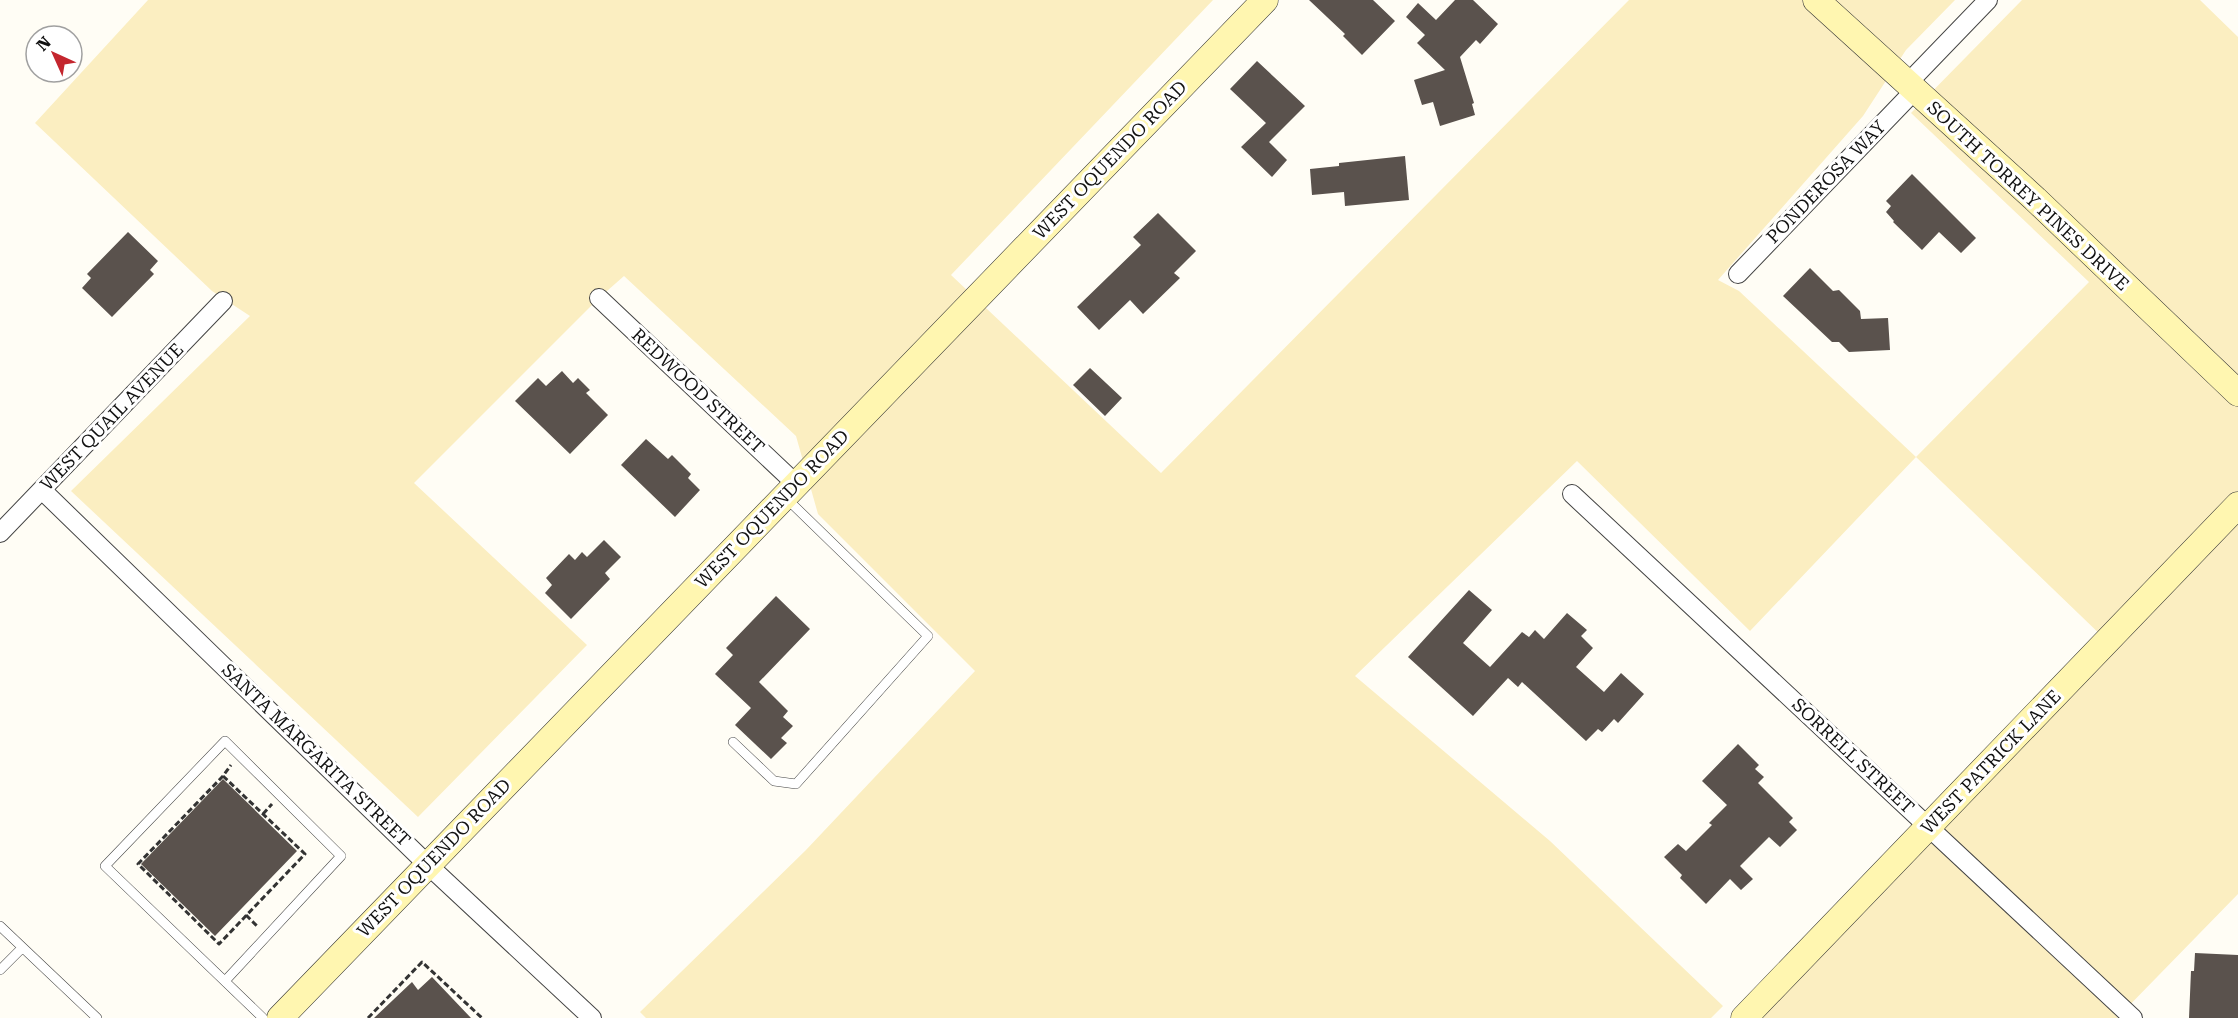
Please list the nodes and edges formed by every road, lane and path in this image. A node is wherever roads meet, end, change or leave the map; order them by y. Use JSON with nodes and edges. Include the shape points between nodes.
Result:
{"nodes":[{"id":1,"x":1265,"y":0,"type":"edge"},
{"id":2,"x":1816,"y":0,"type":"edge"},
{"id":3,"x":1988,"y":0,"type":"edge"},
{"id":4,"x":1911,"y":87,"type":"junction"},
{"id":5,"x":1738,"y":274,"type":"dead end"},
{"id":6,"x":599,"y":298,"type":"dead end"},
{"id":7,"x":223,"y":301,"type":"dead end"},
{"id":8,"x":2238,"y":393,"type":"edge"},
{"id":9,"x":42,"y":490,"type":"junction"},
{"id":10,"x":790,"y":490,"type":"junction"},
{"id":11,"x":1572,"y":494,"type":"dead end"},
{"id":12,"x":2238,"y":505,"type":"edge"},
{"id":13,"x":0,"y":533,"type":"edge"},
{"id":14,"x":733,"y":742,"type":"dead end"},
{"id":15,"x":1929,"y":826,"type":"junction"},
{"id":16,"x":428,"y":865,"type":"junction"},
{"id":17,"x":0,"y":926,"type":"edge"},
{"id":18,"x":219,"y":944,"type":"joint"},
{"id":19,"x":22,"y":948,"type":"junction"},
{"id":20,"x":0,"y":970,"type":"edge"},
{"id":21,"x":225,"y":981,"type":"junction"},
{"id":22,"x":97,"y":1018,"type":"edge"},
{"id":23,"x":263,"y":1018,"type":"edge"},
{"id":24,"x":280,"y":1018,"type":"edge"},
{"id":25,"x":368,"y":1018,"type":"edge"},
{"id":26,"x":482,"y":1018,"type":"edge"},
{"id":27,"x":592,"y":1018,"type":"edge"},
{"id":28,"x":1744,"y":1018,"type":"edge"},
{"id":29,"x":2133,"y":1018,"type":"edge"}],
"edges":[{"from":1,"to":10,"type":"street","name":"WEST OQUENDO ROAD"},
{"from":2,"to":4,"type":"street","name":"SOUTH TORREY PINES DRIVE"},
{"from":3,"to":4,"type":"street","name":"PONDEROSA WAY"},
{"from":4,"to":5,"type":"street","name":"PONDEROSA WAY"},
{"from":4,"to":8,"type":"street","name":"SOUTH TORREY PINES DRIVE"},
{"from":6,"to":10,"type":"street","name":"REDWOOD STREET"},
{"from":7,"to":9,"type":"street","name":"WEST QUAIL AVENUE"},
{"from":9,"to":13,"type":"street","name":"WEST QUAIL AVENUE"},
{"from":9,"to":16,"type":"street","name":"SANTA MARGARITA STREET"},
{"from":10,"to":14,"type":"lane","via":[[928,636],[796,784],[774,781]]},
{"from":10,"to":16,"type":"street","name":"WEST OQUENDO ROAD"},
{"from":11,"to":15,"type":"street","name":"SORRELL STREET"},
{"from":12,"to":15,"type":"street","name":"WEST PATRICK LANE"},
{"from":15,"to":28,"type":"street","name":"WEST PATRICK LANE"},
{"from":15,"to":29,"type":"street","name":"SORRELL STREET"},
{"from":16,"to":24,"type":"street","name":"WEST OQUENDO ROAD"},
{"from":16,"to":27,"type":"street","name":"SANTA MARGARITA STREET"},
{"from":17,"to":19,"type":"lane"},
{"from":18,"to":18,"type":"path","via":[[138,864],[223,776],[305,854]]},
{"from":19,"to":20,"type":"lane"},
{"from":19,"to":22,"type":"lane"},
{"from":21,"to":21,"type":"lane","via":[[105,866],[225,741],[341,856]]},
{"from":21,"to":23,"type":"lane"},
{"from":25,"to":26,"type":"path","via":[[422,962]]}]}
